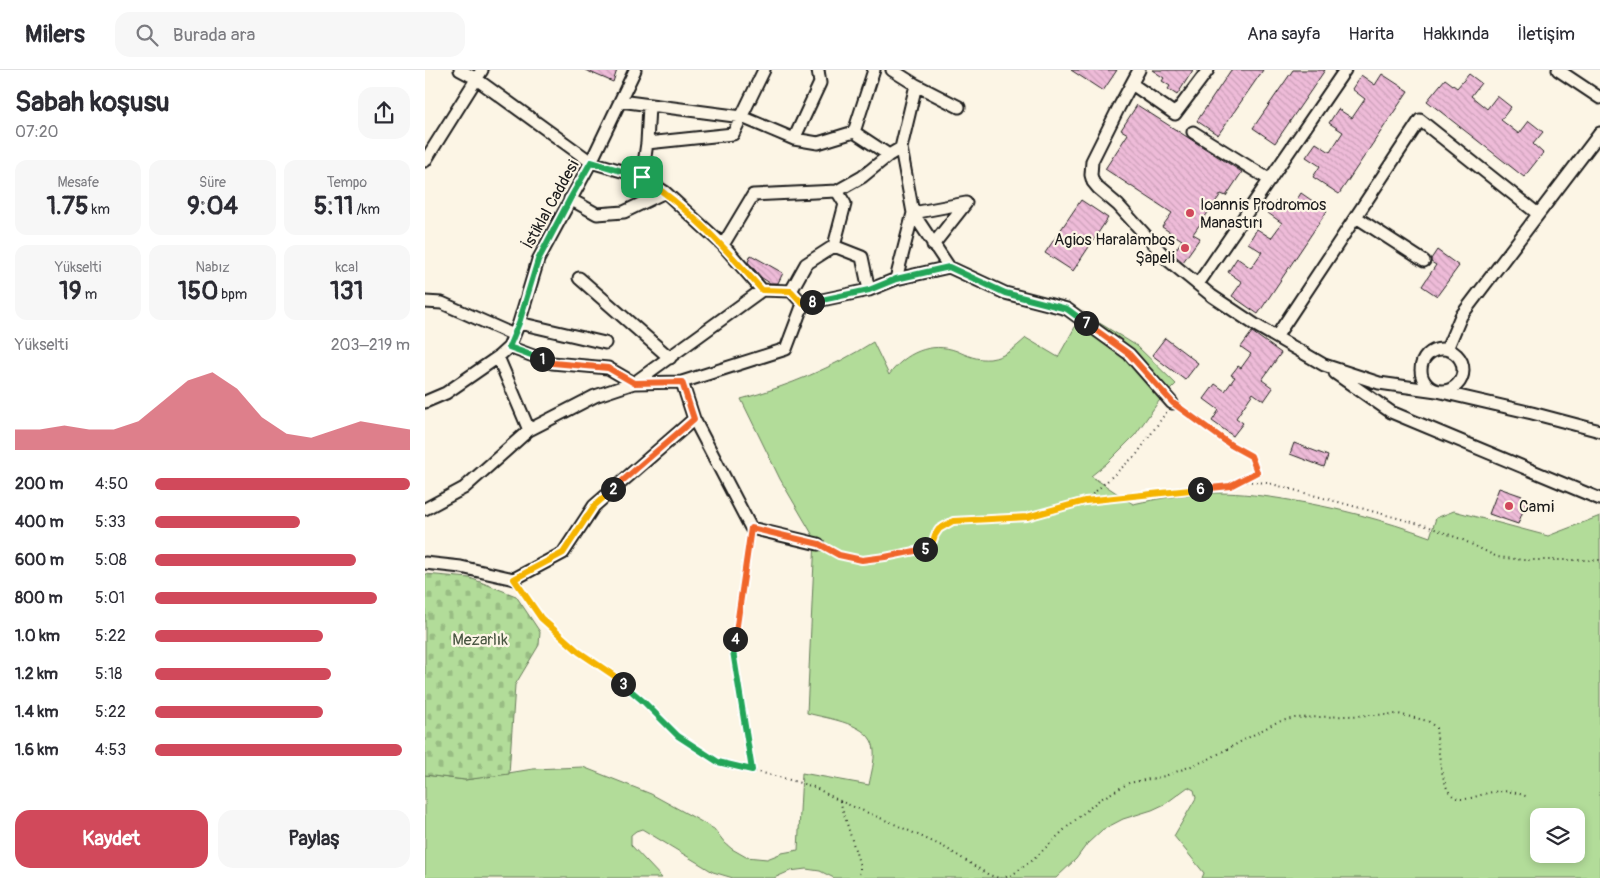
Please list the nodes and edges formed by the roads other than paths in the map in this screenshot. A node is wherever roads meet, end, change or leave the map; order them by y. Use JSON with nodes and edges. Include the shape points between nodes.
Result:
{"nodes":[{"id":1,"x":460,"y":70,"type":"edge"},
{"id":2,"x":634,"y":70,"type":"edge"},
{"id":3,"x":765,"y":70,"type":"edge"},
{"id":4,"x":818,"y":70,"type":"edge"},
{"id":5,"x":874,"y":70,"type":"edge"},
{"id":6,"x":892,"y":70,"type":"edge"},
{"id":7,"x":1139,"y":70,"type":"edge"},
{"id":8,"x":1208,"y":70,"type":"edge"},
{"id":9,"x":1345,"y":70,"type":"edge"},
{"id":10,"x":1558,"y":70,"type":"edge"},
{"id":11,"x":479,"y":74,"type":"edge"},
{"id":12,"x":916,"y":84,"type":"junction"},
{"id":13,"x":1132,"y":84,"type":"junction"},
{"id":14,"x":1600,"y":98,"type":"edge"},
{"id":15,"x":620,"y":101,"type":"junction"},
{"id":16,"x":649,"y":106,"type":"junction"},
{"id":17,"x":959,"y":107,"type":"dead end"},
{"id":18,"x":742,"y":117,"type":"junction"},
{"id":19,"x":854,"y":132,"type":"junction"},
{"id":20,"x":1193,"y":132,"type":"dead end"},
{"id":21,"x":1600,"y":133,"type":"edge"},
{"id":22,"x":794,"y":138,"type":"junction"},
{"id":23,"x":647,"y":143,"type":"junction"},
{"id":24,"x":901,"y":148,"type":"junction"},
{"id":25,"x":889,"y":155,"type":"junction"},
{"id":26,"x":426,"y":158,"type":"edge"},
{"id":27,"x":591,"y":162,"type":"junction"},
{"id":28,"x":642,"y":177,"type":"junction"},
{"id":29,"x":1269,"y":180,"type":"junction"},
{"id":30,"x":837,"y":191,"type":"junction"},
{"id":31,"x":665,"y":192,"type":"junction"},
{"id":32,"x":570,"y":199,"type":"junction"},
{"id":33,"x":913,"y":213,"type":"junction"},
{"id":34,"x":1538,"y":214,"type":"junction"},
{"id":35,"x":1356,"y":217,"type":"junction"},
{"id":36,"x":723,"y":245,"type":"junction"},
{"id":37,"x":933,"y":245,"type":"junction"},
{"id":38,"x":834,"y":246,"type":"junction"},
{"id":39,"x":1424,"y":261,"type":"dead end"},
{"id":40,"x":949,"y":267,"type":"junction"},
{"id":41,"x":579,"y":278,"type":"dead end"},
{"id":42,"x":896,"y":279,"type":"junction"},
{"id":43,"x":1198,"y":284,"type":"junction"},
{"id":44,"x":762,"y":290,"type":"junction"},
{"id":45,"x":869,"y":290,"type":"junction"},
{"id":46,"x":791,"y":291,"type":"junction"},
{"id":47,"x":425,"y":302,"type":"edge"},
{"id":48,"x":803,"y":304,"type":"junction"},
{"id":49,"x":519,"y":323,"type":"junction"},
{"id":50,"x":514,"y":335,"type":"junction"},
{"id":51,"x":1276,"y":337,"type":"junction"},
{"id":52,"x":605,"y":343,"type":"dead end"},
{"id":53,"x":509,"y":347,"type":"junction"},
{"id":54,"x":1447,"y":349,"type":"junction"},
{"id":55,"x":498,"y":357,"type":"junction"},
{"id":56,"x":670,"y":358,"type":"junction"},
{"id":57,"x":1324,"y":365,"type":"junction"},
{"id":58,"x":682,"y":382,"type":"junction"},
{"id":59,"x":634,"y":383,"type":"junction"},
{"id":60,"x":1437,"y":391,"type":"junction"},
{"id":61,"x":425,"y":402,"type":"edge"},
{"id":62,"x":1173,"y":403,"type":"road end"},
{"id":63,"x":694,"y":419,"type":"junction"},
{"id":64,"x":529,"y":430,"type":"junction"},
{"id":65,"x":1600,"y":431,"type":"edge"},
{"id":66,"x":1600,"y":499,"type":"edge"},
{"id":67,"x":425,"y":509,"type":"edge"},
{"id":68,"x":819,"y":544,"type":"road end"},
{"id":69,"x":425,"y":564,"type":"edge"}],
"edges":[{"from":1,"to":11,"type":"street"},
{"from":2,"to":15,"type":"street","name":"İstiklal Caddesi"},
{"from":3,"to":18,"type":"street"},
{"from":4,"to":22,"type":"street","via":[[820,83]]},
{"from":5,"to":19,"type":"street"},
{"from":6,"to":12,"type":"street"},
{"from":7,"to":13,"type":"street"},
{"from":8,"to":13,"type":"street","via":[[1175,114]]},
{"from":9,"to":29,"type":"street"},
{"from":10,"to":14,"type":"street"},
{"from":11,"to":26,"type":"street"},
{"from":11,"to":27,"type":"street"},
{"from":12,"to":17,"type":"street"},
{"from":12,"to":24,"type":"street"},
{"from":13,"to":43,"type":"street","via":[[1093,161],[1093,182],[1169,261]]},
{"from":15,"to":16,"type":"street"},
{"from":15,"to":27,"type":"street","name":"İstiklal Caddesi"},
{"from":16,"to":18,"type":"street"},
{"from":16,"to":23,"type":"street"},
{"from":18,"to":22,"type":"street"},
{"from":18,"to":23,"type":"street","via":[[733,134]]},
{"from":19,"to":22,"type":"street","via":[[818,143]]},
{"from":19,"to":25,"type":"street"},
{"from":20,"to":29,"type":"street"},
{"from":21,"to":34,"type":"street"},
{"from":23,"to":28,"type":"street"},
{"from":24,"to":25,"type":"street"},
{"from":24,"to":33,"type":"street"},
{"from":25,"to":30,"type":"street","via":[[862,177]]},
{"from":27,"to":28,"type":"street"},
{"from":27,"to":32,"type":"street","name":"İstiklal Caddesi"},
{"from":28,"to":31,"type":"street"},
{"from":29,"to":43,"type":"street"},
{"from":30,"to":36,"type":"street","via":[[753,196]]},
{"from":30,"to":38,"type":"street","via":[[845,204]]},
{"from":31,"to":32,"type":"street","via":[[624,212],[597,214]]},
{"from":31,"to":36,"type":"street"},
{"from":32,"to":49,"type":"street","name":"İstiklal Caddesi","via":[[538,260]]},
{"from":33,"to":37,"type":"street"},
{"from":33,"to":37,"type":"street","via":[[966,203]]},
{"from":33,"to":42,"type":"street"},
{"from":34,"to":35,"type":"street","via":[[1421,120]]},
{"from":34,"to":54,"type":"street","via":[[1461,316]]},
{"from":35,"to":39,"type":"street"},
{"from":35,"to":51,"type":"street"},
{"from":36,"to":44,"type":"street"},
{"from":37,"to":40,"type":"street"},
{"from":38,"to":45,"type":"street","via":[[862,257]]},
{"from":38,"to":46,"type":"street","via":[[806,264]]},
{"from":40,"to":42,"type":"street"},
{"from":40,"to":62,"type":"street","via":[[1005,293],[1067,309],[1129,354]]},
{"from":41,"to":56,"type":"street"},
{"from":42,"to":45,"type":"street"},
{"from":43,"to":51,"type":"street"},
{"from":44,"to":46,"type":"street"},
{"from":44,"to":56,"type":"street"},
{"from":45,"to":48,"type":"street"},
{"from":46,"to":48,"type":"street"},
{"from":47,"to":50,"type":"street","via":[[442,303]]},
{"from":48,"to":58,"type":"street","via":[[786,349]]},
{"from":49,"to":50,"type":"street","name":"İstiklal Caddesi"},
{"from":49,"to":52,"type":"street"},
{"from":50,"to":53,"type":"street","name":"İstiklal Caddesi"},
{"from":51,"to":57,"type":"street"},
{"from":53,"to":55,"type":"street","name":"İstiklal Caddesi"},
{"from":53,"to":59,"type":"street","via":[[553,363],[608,368]]},
{"from":54,"to":60,"type":"street","via":[[1437,349],[1428,354],[1421,368],[1424,382]]},
{"from":54,"to":60,"type":"street","via":[[1456,353],[1462,362],[1462,377],[1452,389]]},
{"from":55,"to":61,"type":"street","name":"İstiklal Caddesi","via":[[446,393]]},
{"from":55,"to":64,"type":"street"},
{"from":56,"to":59,"type":"street"},
{"from":57,"to":60,"type":"street","via":[[1379,383]]},
{"from":57,"to":66,"type":"street","via":[[1391,412]]},
{"from":58,"to":59,"type":"street"},
{"from":58,"to":63,"type":"street"},
{"from":59,"to":64,"type":"street","via":[[595,396]]},
{"from":60,"to":65,"type":"street"},
{"from":63,"to":68,"type":"street","via":[[751,528]]},
{"from":63,"to":69,"type":"street","via":[[594,506],[563,553],[514,579],[461,567]]},
{"from":64,"to":67,"type":"street","via":[[464,488]]}]}
